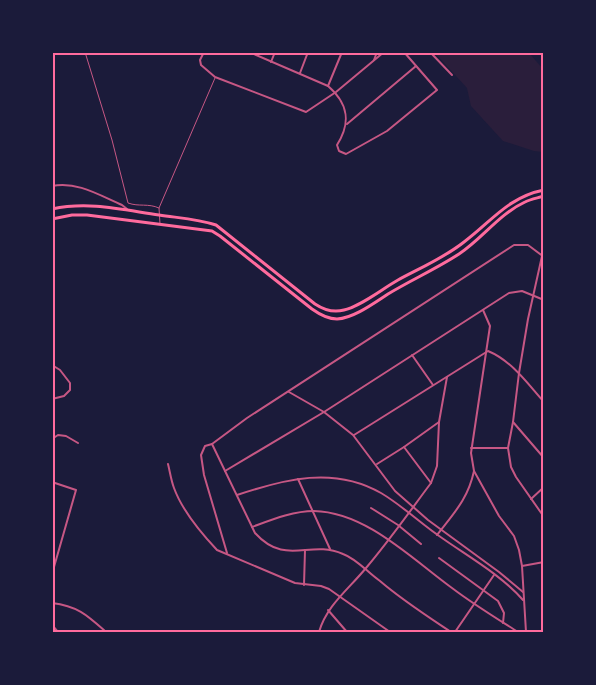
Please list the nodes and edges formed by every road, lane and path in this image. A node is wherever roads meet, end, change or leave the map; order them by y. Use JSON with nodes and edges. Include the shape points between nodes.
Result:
{"nodes":[{"id":1,"x":85,"y":52,"type":"edge"},
{"id":2,"x":204,"y":52,"type":"edge"},
{"id":3,"x":249,"y":52,"type":"edge"},
{"id":4,"x":275,"y":52,"type":"edge"},
{"id":5,"x":308,"y":52,"type":"edge"},
{"id":6,"x":342,"y":52,"type":"edge"},
{"id":7,"x":377,"y":52,"type":"edge"},
{"id":8,"x":384,"y":52,"type":"edge"},
{"id":9,"x":404,"y":52,"type":"edge"},
{"id":10,"x":430,"y":52,"type":"edge"},
{"id":11,"x":374,"y":61,"type":"junction"},
{"id":12,"x":271,"y":62,"type":"junction"},
{"id":13,"x":416,"y":66,"type":"junction"},
{"id":14,"x":300,"y":74,"type":"junction"},
{"id":15,"x":452,"y":75,"type":"dead end"},
{"id":16,"x":215,"y":77,"type":"junction"},
{"id":17,"x":328,"y":86,"type":"junction"},
{"id":18,"x":336,"y":92,"type":"junction"},
{"id":19,"x":347,"y":124,"type":"junction"},
{"id":20,"x":52,"y":186,"type":"edge"},
{"id":21,"x":544,"y":190,"type":"edge"},
{"id":22,"x":544,"y":196,"type":"edge"},
{"id":23,"x":158,"y":208,"type":"junction"},
{"id":24,"x":52,"y":209,"type":"edge"},
{"id":25,"x":128,"y":210,"type":"junction"},
{"id":26,"x":160,"y":216,"type":"junction"},
{"id":27,"x":52,"y":218,"type":"edge"},
{"id":28,"x":160,"y":224,"type":"junction"},
{"id":29,"x":543,"y":257,"type":"edge"},
{"id":30,"x":533,"y":295,"type":"junction"},
{"id":31,"x":544,"y":300,"type":"edge"},
{"id":32,"x":482,"y":310,"type":"junction"},
{"id":33,"x":488,"y":351,"type":"junction"},
{"id":34,"x":412,"y":355,"type":"junction"},
{"id":35,"x":52,"y":365,"type":"edge"},
{"id":36,"x":519,"y":373,"type":"junction"},
{"id":37,"x":447,"y":377,"type":"junction"},
{"id":38,"x":433,"y":386,"type":"junction"},
{"id":39,"x":289,"y":392,"type":"junction"},
{"id":40,"x":54,"y":398,"type":"edge"},
{"id":41,"x":543,"y":401,"type":"edge"},
{"id":42,"x":324,"y":412,"type":"junction"},
{"id":43,"x":439,"y":422,"type":"junction"},
{"id":44,"x":513,"y":422,"type":"junction"},
{"id":45,"x":354,"y":435,"type":"junction"},
{"id":46,"x":52,"y":439,"type":"edge"},
{"id":47,"x":78,"y":443,"type":"dead end"},
{"id":48,"x":212,"y":444,"type":"junction"},
{"id":49,"x":404,"y":448,"type":"junction"},
{"id":50,"x":471,"y":448,"type":"junction"},
{"id":51,"x":508,"y":448,"type":"junction"},
{"id":52,"x":544,"y":458,"type":"edge"},
{"id":53,"x":168,"y":464,"type":"dead end"},
{"id":54,"x":376,"y":464,"type":"junction"},
{"id":55,"x":225,"y":471,"type":"junction"},
{"id":56,"x":474,"y":471,"type":"junction"},
{"id":57,"x":298,"y":479,"type":"junction"},
{"id":58,"x":52,"y":482,"type":"edge"},
{"id":59,"x":431,"y":483,"type":"junction"},
{"id":60,"x":544,"y":487,"type":"edge"},
{"id":61,"x":237,"y":495,"type":"junction"},
{"id":62,"x":530,"y":499,"type":"junction"},
{"id":63,"x":413,"y":507,"type":"junction"},
{"id":64,"x":371,"y":508,"type":"dead end"},
{"id":65,"x":312,"y":511,"type":"junction"},
{"id":66,"x":408,"y":512,"type":"junction"},
{"id":67,"x":544,"y":517,"type":"edge"},
{"id":68,"x":398,"y":525,"type":"junction"},
{"id":69,"x":252,"y":527,"type":"junction"},
{"id":70,"x":442,"y":529,"type":"junction"},
{"id":71,"x":438,"y":535,"type":"junction"},
{"id":72,"x":388,"y":540,"type":"junction"},
{"id":73,"x":421,"y":544,"type":"dead end"},
{"id":74,"x":330,"y":549,"type":"junction"},
{"id":75,"x":305,"y":550,"type":"junction"},
{"id":76,"x":227,"y":552,"type":"junction"},
{"id":77,"x":439,"y":558,"type":"dead end"},
{"id":78,"x":544,"y":562,"type":"edge"},
{"id":79,"x":522,"y":566,"type":"junction"},
{"id":80,"x":365,"y":569,"type":"junction"},
{"id":81,"x":52,"y":574,"type":"edge"},
{"id":82,"x":494,"y":575,"type":"junction"},
{"id":83,"x":304,"y":585,"type":"junction"},
{"id":84,"x":484,"y":590,"type":"junction"},
{"id":85,"x":523,"y":592,"type":"junction"},
{"id":86,"x":340,"y":596,"type":"junction"},
{"id":87,"x":524,"y":600,"type":"junction"},
{"id":88,"x":52,"y":603,"type":"edge"},
{"id":89,"x":474,"y":604,"type":"junction"},
{"id":90,"x":328,"y":610,"type":"junction"},
{"id":91,"x":503,"y":623,"type":"junction"},
{"id":92,"x":52,"y":626,"type":"edge"},
{"id":93,"x":58,"y":632,"type":"edge"},
{"id":94,"x":106,"y":632,"type":"edge"},
{"id":95,"x":319,"y":632,"type":"edge"},
{"id":96,"x":347,"y":632,"type":"edge"},
{"id":97,"x":390,"y":632,"type":"edge"},
{"id":98,"x":451,"y":632,"type":"edge"},
{"id":99,"x":455,"y":632,"type":"edge"},
{"id":100,"x":518,"y":632,"type":"edge"},
{"id":101,"x":526,"y":632,"type":"edge"}],
"edges":[{"from":1,"to":23,"type":"lane","via":[[128,203]]},
{"from":2,"to":16,"type":"street","via":[[201,66]]},
{"from":3,"to":12,"type":"street"},
{"from":4,"to":12,"type":"street"},
{"from":5,"to":14,"type":"street"},
{"from":6,"to":17,"type":"street"},
{"from":7,"to":11,"type":"street"},
{"from":8,"to":11,"type":"street"},
{"from":9,"to":13,"type":"street"},
{"from":10,"to":15,"type":"street"},
{"from":11,"to":18,"type":"street"},
{"from":12,"to":14,"type":"street"},
{"from":13,"to":19,"type":"street"},
{"from":13,"to":19,"type":"street","via":[[437,90],[387,132],[346,154],[339,151],[337,145]]},
{"from":14,"to":17,"type":"street"},
{"from":16,"to":18,"type":"street","via":[[306,112]]},
{"from":16,"to":23,"type":"lane"},
{"from":17,"to":18,"type":"street"},
{"from":18,"to":19,"type":"street","via":[[343,103]]},
{"from":20,"to":25,"type":"street","via":[[77,185]]},
{"from":21,"to":26,"type":"main road","via":[[524,196],[502,209],[464,243],[442,257],[356,305],[339,311],[323,309],[315,304],[216,225]]},
{"from":22,"to":28,"type":"main road","via":[[524,202],[446,262],[347,317],[336,319],[312,309],[212,231]]},
{"from":23,"to":26,"type":"lane"},
{"from":24,"to":25,"type":"main road","via":[[82,205]]},
{"from":25,"to":26,"type":"main road"},
{"from":26,"to":28,"type":"lane"},
{"from":27,"to":28,"type":"main road","via":[[86,215]]},
{"from":29,"to":30,"type":"street"},
{"from":29,"to":39,"type":"street","via":[[528,245],[514,245]]},
{"from":30,"to":31,"type":"street"},
{"from":30,"to":32,"type":"street","via":[[514,291]]},
{"from":30,"to":36,"type":"street"},
{"from":32,"to":33,"type":"street","via":[[490,326]]},
{"from":32,"to":34,"type":"street"},
{"from":33,"to":36,"type":"street","via":[[501,357]]},
{"from":33,"to":37,"type":"street"},
{"from":33,"to":50,"type":"street"},
{"from":34,"to":38,"type":"street"},
{"from":34,"to":42,"type":"street"},
{"from":35,"to":40,"type":"street","via":[[70,383],[70,390],[64,396]]},
{"from":36,"to":41,"type":"street"},
{"from":36,"to":44,"type":"street"},
{"from":37,"to":38,"type":"street"},
{"from":37,"to":43,"type":"street"},
{"from":38,"to":45,"type":"street"},
{"from":39,"to":42,"type":"street"},
{"from":39,"to":48,"type":"street"},
{"from":42,"to":45,"type":"street"},
{"from":42,"to":55,"type":"street"},
{"from":43,"to":49,"type":"street"},
{"from":43,"to":59,"type":"street","via":[[437,466]]},
{"from":44,"to":51,"type":"street"},
{"from":44,"to":52,"type":"street"},
{"from":45,"to":54,"type":"street"},
{"from":46,"to":47,"type":"street","via":[[58,435],[66,436]]},
{"from":48,"to":55,"type":"street"},
{"from":48,"to":76,"type":"street","via":[[205,446],[201,455]]},
{"from":49,"to":54,"type":"street"},
{"from":49,"to":59,"type":"street"},
{"from":50,"to":51,"type":"street"},
{"from":50,"to":56,"type":"street"},
{"from":51,"to":62,"type":"street","via":[[511,467]]},
{"from":53,"to":76,"type":"street","via":[[182,504],[217,550]]},
{"from":54,"to":63,"type":"street","via":[[395,491]]},
{"from":55,"to":61,"type":"street"},
{"from":56,"to":70,"type":"street","via":[[465,498]]},
{"from":56,"to":79,"type":"street","via":[[514,536]]},
{"from":57,"to":61,"type":"street"},
{"from":57,"to":65,"type":"street"},
{"from":57,"to":66,"type":"street","via":[[323,476],[353,482],[381,493]]},
{"from":58,"to":81,"type":"street","via":[[76,490]]},
{"from":59,"to":63,"type":"street"},
{"from":60,"to":62,"type":"street"},
{"from":61,"to":69,"type":"street"},
{"from":62,"to":67,"type":"street"},
{"from":63,"to":66,"type":"street"},
{"from":63,"to":70,"type":"street"},
{"from":64,"to":68,"type":"street"},
{"from":65,"to":69,"type":"street"},
{"from":65,"to":72,"type":"street","via":[[357,521]]},
{"from":65,"to":74,"type":"street"},
{"from":66,"to":68,"type":"street"},
{"from":66,"to":71,"type":"street"},
{"from":68,"to":72,"type":"street"},
{"from":68,"to":73,"type":"street"},
{"from":69,"to":75,"type":"street","via":[[260,539],[278,550]]},
{"from":70,"to":71,"type":"street"},
{"from":70,"to":85,"type":"street"},
{"from":71,"to":82,"type":"street"},
{"from":72,"to":80,"type":"street"},
{"from":72,"to":89,"type":"street"},
{"from":74,"to":75,"type":"street"},
{"from":74,"to":80,"type":"street","via":[[346,554]]},
{"from":75,"to":83,"type":"street"},
{"from":76,"to":83,"type":"street","via":[[295,584]]},
{"from":77,"to":84,"type":"street"},
{"from":78,"to":79,"type":"street"},
{"from":79,"to":85,"type":"street"},
{"from":80,"to":86,"type":"street"},
{"from":80,"to":98,"type":"street"},
{"from":82,"to":84,"type":"street"},
{"from":82,"to":87,"type":"street"},
{"from":83,"to":86,"type":"street","via":[[321,586]]},
{"from":84,"to":89,"type":"street"},
{"from":84,"to":91,"type":"street","via":[[500,604]]},
{"from":85,"to":87,"type":"street"},
{"from":86,"to":90,"type":"street"},
{"from":86,"to":97,"type":"street"},
{"from":87,"to":101,"type":"street"},
{"from":88,"to":94,"type":"street","via":[[72,606]]},
{"from":89,"to":91,"type":"street"},
{"from":89,"to":99,"type":"street"},
{"from":90,"to":95,"type":"street"},
{"from":90,"to":96,"type":"street"},
{"from":91,"to":100,"type":"street"},
{"from":92,"to":93,"type":"street"}]}
